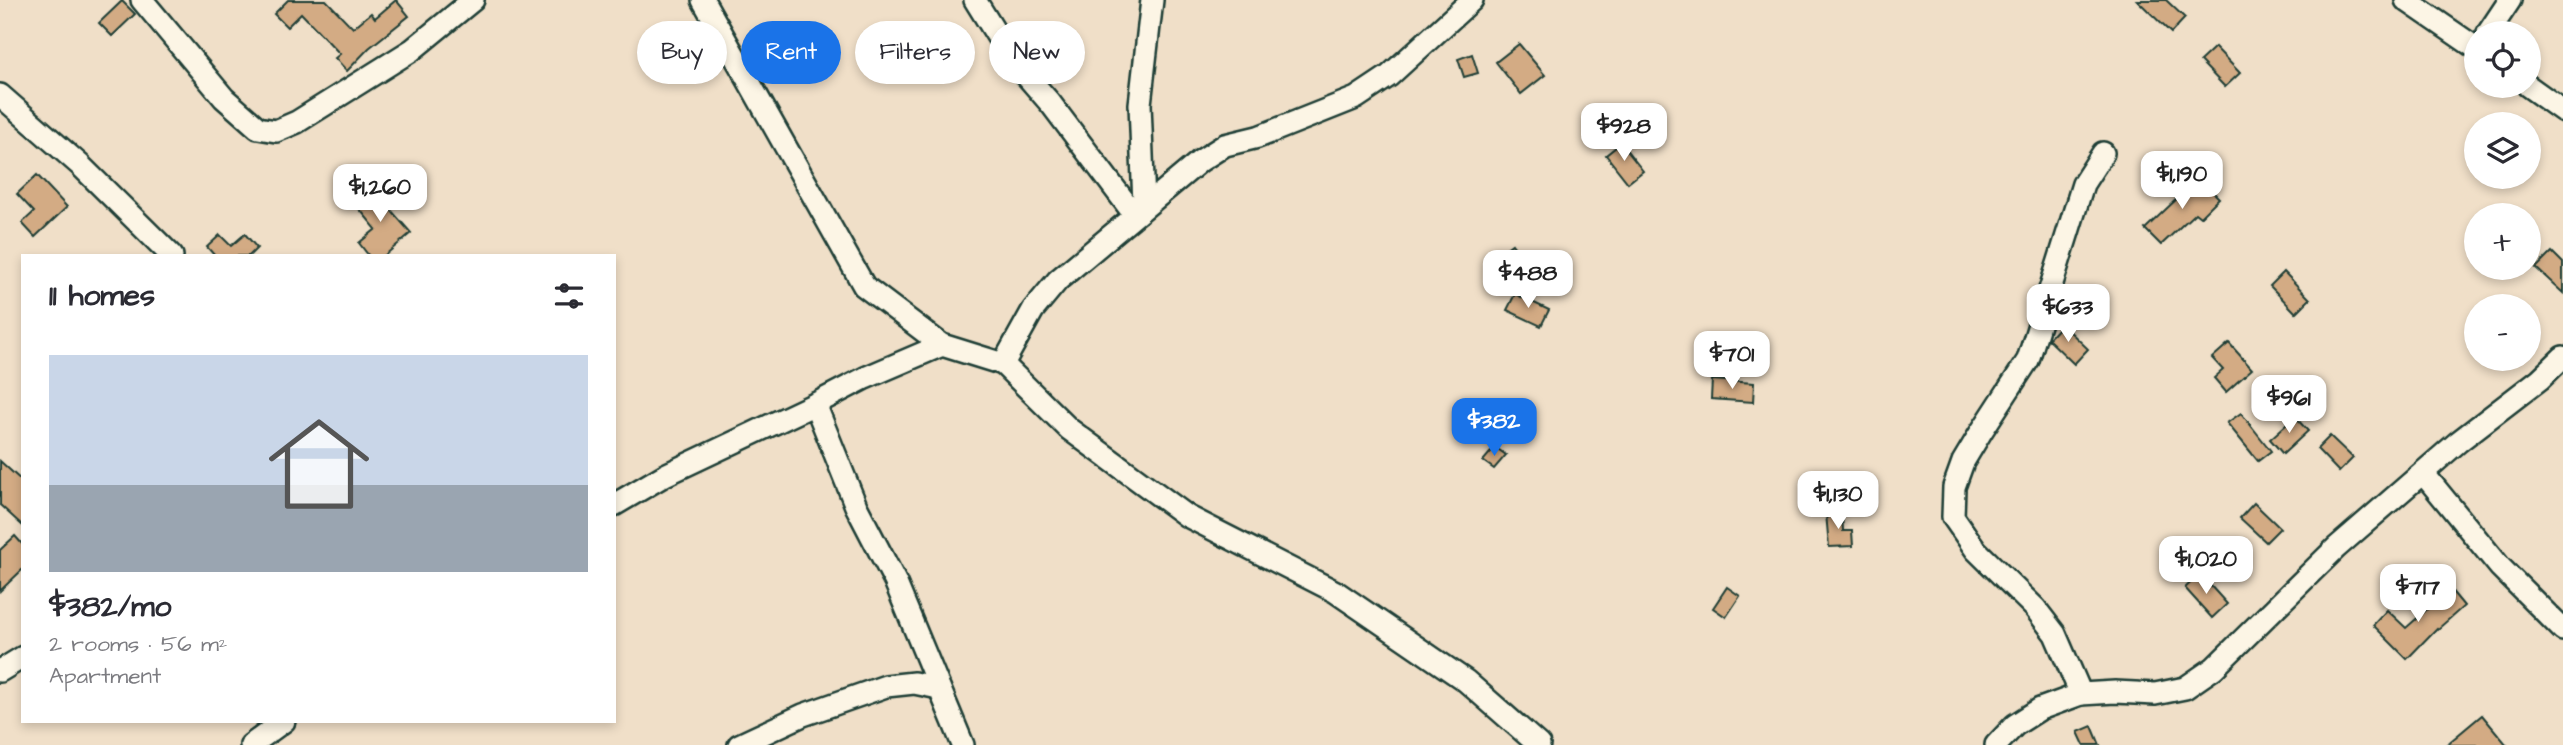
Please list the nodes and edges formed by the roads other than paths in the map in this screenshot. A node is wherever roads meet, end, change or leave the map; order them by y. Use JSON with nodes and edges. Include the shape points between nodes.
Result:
{"nodes":[{"id":1,"x":142,"y":0,"type":"edge"},
{"id":2,"x":473,"y":0,"type":"edge"},
{"id":3,"x":703,"y":0,"type":"edge"},
{"id":4,"x":975,"y":0,"type":"edge"},
{"id":5,"x":1152,"y":0,"type":"edge"},
{"id":6,"x":1472,"y":0,"type":"edge"},
{"id":7,"x":2406,"y":0,"type":"edge"},
{"id":8,"x":2510,"y":0,"type":"edge"},
{"id":9,"x":2496,"y":21,"type":"edge"},
{"id":10,"x":2464,"y":40,"type":"edge"},
{"id":11,"x":0,"y":95,"type":"edge"},
{"id":12,"x":2541,"y":95,"type":"edge"},
{"id":13,"x":2563,"y":111,"type":"edge"},
{"id":14,"x":2103,"y":153,"type":"dead end"},
{"id":15,"x":1139,"y":210,"type":"junction"},
{"id":16,"x":170,"y":254,"type":"edge"},
{"id":17,"x":942,"y":345,"type":"junction"},
{"id":18,"x":2561,"y":363,"type":"edge"},
{"id":19,"x":1003,"y":364,"type":"junction"},
{"id":20,"x":815,"y":404,"type":"junction"},
{"id":21,"x":2423,"y":473,"type":"junction"},
{"id":22,"x":616,"y":504,"type":"edge"},
{"id":23,"x":2563,"y":630,"type":"edge"},
{"id":24,"x":21,"y":657,"type":"edge"},
{"id":25,"x":0,"y":671,"type":"edge"},
{"id":26,"x":939,"y":688,"type":"junction"},
{"id":27,"x":2081,"y":694,"type":"junction"},
{"id":28,"x":281,"y":723,"type":"edge"},
{"id":29,"x":251,"y":745,"type":"edge"},
{"id":30,"x":739,"y":745,"type":"edge"},
{"id":31,"x":963,"y":745,"type":"edge"},
{"id":32,"x":1539,"y":745,"type":"edge"},
{"id":33,"x":1996,"y":745,"type":"edge"}],
"edges":[{"from":1,"to":2,"type":"street","via":[[224,98],[258,128],[276,131],[412,50]]},
{"from":3,"to":17,"type":"street","via":[[864,286]]},
{"from":4,"to":15,"type":"street","via":[[1011,58]]},
{"from":5,"to":15,"type":"street","via":[[1140,104]]},
{"from":6,"to":15,"type":"street","via":[[1389,76],[1356,98],[1258,137],[1225,145]]},
{"from":7,"to":10,"type":"street"},
{"from":8,"to":9,"type":"street"},
{"from":11,"to":16,"type":"street","via":[[80,165]]},
{"from":12,"to":13,"type":"street"},
{"from":14,"to":27,"type":"street","via":[[2083,184],[2028,360],[1963,462],[1954,488],[1953,517],[1976,550],[2055,634]]},
{"from":15,"to":19,"type":"street","via":[[1058,280],[1033,310]]},
{"from":17,"to":19,"type":"street"},
{"from":17,"to":20,"type":"street"},
{"from":18,"to":21,"type":"street"},
{"from":19,"to":32,"type":"street","via":[[1069,429],[1187,516],[1336,592],[1466,681]]},
{"from":20,"to":22,"type":"street","via":[[665,475]]},
{"from":20,"to":26,"type":"street"},
{"from":21,"to":23,"type":"street","via":[[2500,567]]},
{"from":21,"to":27,"type":"street","via":[[2336,548],[2214,668],[2185,688],[2155,694]]},
{"from":24,"to":25,"type":"street"},
{"from":26,"to":30,"type":"street","via":[[914,683],[886,686],[803,715]]},
{"from":26,"to":31,"type":"street"},
{"from":27,"to":33,"type":"street","via":[[2040,709]]},
{"from":28,"to":29,"type":"street"}]}
